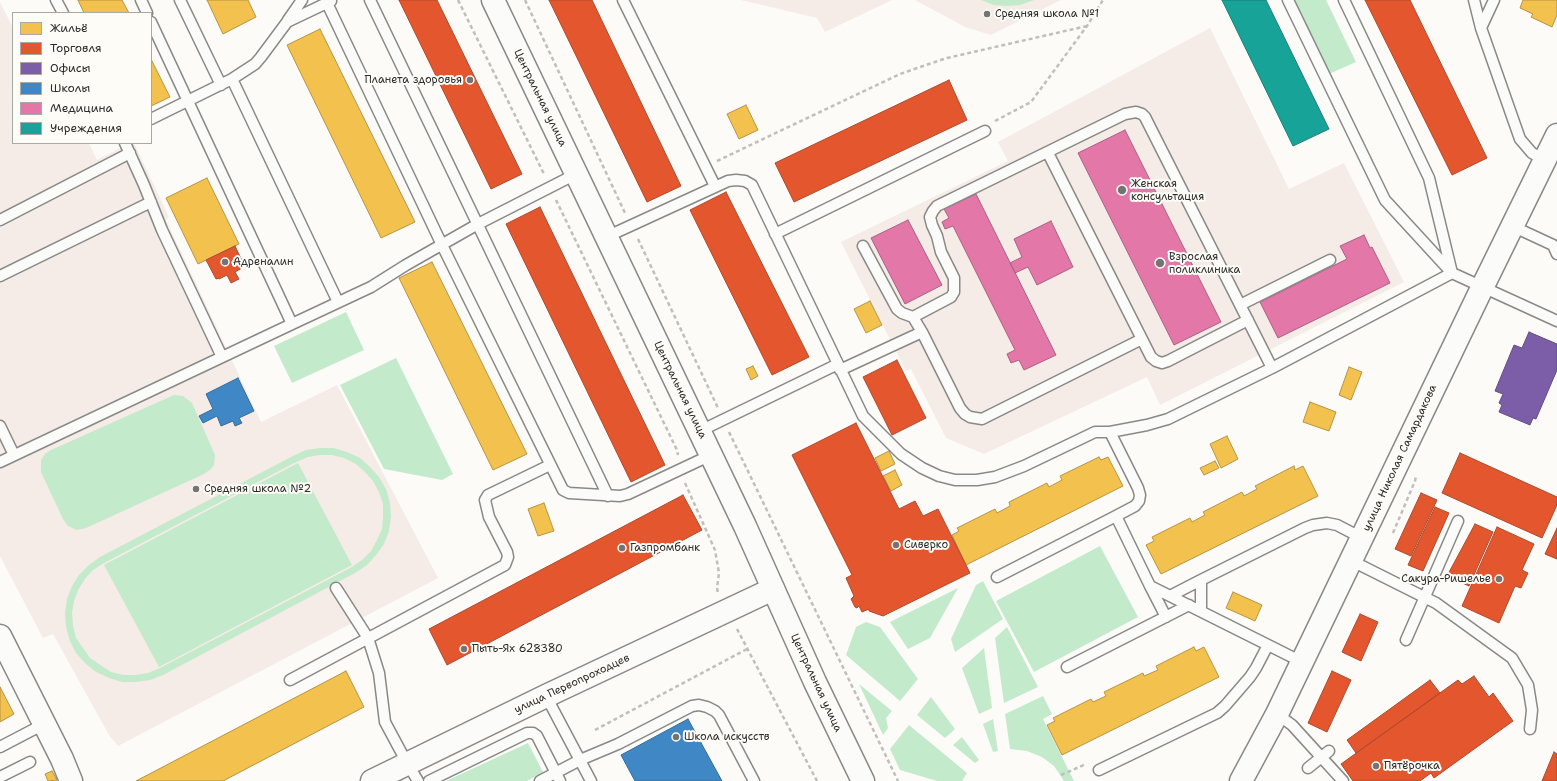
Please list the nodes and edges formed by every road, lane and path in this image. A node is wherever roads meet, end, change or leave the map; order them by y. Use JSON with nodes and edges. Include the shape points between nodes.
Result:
{"nodes":[{"id":1,"x":56,"y":0,"type":"edge"},
{"id":2,"x":141,"y":0,"type":"edge"},
{"id":3,"x":180,"y":0,"type":"edge"},
{"id":4,"x":302,"y":0,"type":"edge"},
{"id":5,"x":370,"y":0,"type":"edge"},
{"id":6,"x":458,"y":0,"type":"edge"},
{"id":7,"x":493,"y":0,"type":"edge"},
{"id":8,"x":524,"y":0,"type":"edge"},
{"id":9,"x":623,"y":0,"type":"edge"},
{"id":10,"x":1103,"y":0,"type":"edge"},
{"id":11,"x":1288,"y":0,"type":"edge"},
{"id":12,"x":1344,"y":0,"type":"edge"},
{"id":13,"x":1474,"y":0,"type":"edge"},
{"id":14,"x":1494,"y":0,"type":"edge"},
{"id":15,"x":330,"y":1,"type":"edge"},
{"id":16,"x":62,"y":12,"type":"edge"},
{"id":17,"x":147,"y":12,"type":"edge"},
{"id":18,"x":287,"y":22,"type":"junction"},
{"id":19,"x":152,"y":24,"type":"edge"},
{"id":20,"x":1087,"y":26,"type":"junction"},
{"id":21,"x":1481,"y":28,"type":"junction"},
{"id":22,"x":232,"y":79,"type":"junction"},
{"id":23,"x":221,"y":85,"type":"junction"},
{"id":24,"x":188,"y":101,"type":"junction"},
{"id":25,"x":152,"y":119,"type":"edge"},
{"id":26,"x":985,"y":131,"type":"joint"},
{"id":27,"x":125,"y":144,"type":"edge"},
{"id":28,"x":1553,"y":145,"type":"edge"},
{"id":29,"x":1048,"y":153,"type":"junction"},
{"id":30,"x":130,"y":154,"type":"junction"},
{"id":31,"x":705,"y":166,"type":"junction"},
{"id":32,"x":576,"y":174,"type":"junction"},
{"id":33,"x":715,"y":186,"type":"junction"},
{"id":34,"x":550,"y":187,"type":"junction"},
{"id":35,"x":151,"y":202,"type":"junction"},
{"id":36,"x":3,"y":216,"type":"edge"},
{"id":37,"x":478,"y":224,"type":"junction"},
{"id":38,"x":631,"y":225,"type":"junction"},
{"id":39,"x":1512,"y":226,"type":"junction"},
{"id":40,"x":775,"y":234,"type":"junction"},
{"id":41,"x":606,"y":237,"type":"junction"},
{"id":42,"x":442,"y":245,"type":"junction"},
{"id":43,"x":863,"y":246,"type":"dead end"},
{"id":44,"x":1557,"y":254,"type":"edge"},
{"id":45,"x":1330,"y":260,"type":"dead end"},
{"id":46,"x":1452,"y":273,"type":"junction"},
{"id":47,"x":0,"y":276,"type":"edge"},
{"id":48,"x":1482,"y":288,"type":"junction"},
{"id":49,"x":338,"y":302,"type":"junction"},
{"id":50,"x":1240,"y":305,"type":"junction"},
{"id":51,"x":913,"y":317,"type":"junction"},
{"id":52,"x":1248,"y":320,"type":"junction"},
{"id":53,"x":1557,"y":321,"type":"edge"},
{"id":54,"x":292,"y":324,"type":"junction"},
{"id":55,"x":922,"y":332,"type":"junction"},
{"id":56,"x":1142,"y":339,"type":"junction"},
{"id":57,"x":222,"y":357,"type":"junction"},
{"id":58,"x":839,"y":367,"type":"junction"},
{"id":59,"x":1272,"y":368,"type":"junction"},
{"id":60,"x":723,"y":420,"type":"junction"},
{"id":61,"x":0,"y":426,"type":"edge"},
{"id":62,"x":700,"y":432,"type":"junction"},
{"id":63,"x":1110,"y":432,"type":"junction"},
{"id":64,"x":14,"y":455,"type":"junction"},
{"id":65,"x":711,"y":455,"type":"junction"},
{"id":66,"x":0,"y":462,"type":"edge"},
{"id":67,"x":550,"y":465,"type":"junction"},
{"id":68,"x":681,"y":469,"type":"junction"},
{"id":69,"x":608,"y":496,"type":"junction"},
{"id":70,"x":1116,"y":516,"type":"junction"},
{"id":71,"x":1458,"y":521,"type":"dead end"},
{"id":72,"x":1362,"y":538,"type":"junction"},
{"id":73,"x":1352,"y":561,"type":"junction"},
{"id":74,"x":997,"y":577,"type":"dead end"},
{"id":75,"x":1201,"y":580,"type":"junction"},
{"id":76,"x":1150,"y":586,"type":"junction"},
{"id":77,"x":336,"y":588,"type":"dead end"},
{"id":78,"x":773,"y":589,"type":"junction"},
{"id":79,"x":1170,"y":596,"type":"junction"},
{"id":80,"x":1425,"y":597,"type":"junction"},
{"id":81,"x":1189,"y":605,"type":"junction"},
{"id":82,"x":727,"y":610,"type":"junction"},
{"id":83,"x":1201,"y":611,"type":"junction"},
{"id":84,"x":1166,"y":617,"type":"junction"},
{"id":85,"x":0,"y":636,"type":"edge"},
{"id":86,"x":368,"y":638,"type":"junction"},
{"id":87,"x":1406,"y":640,"type":"dead end"},
{"id":88,"x":1268,"y":645,"type":"junction"},
{"id":89,"x":747,"y":648,"type":"junction"},
{"id":90,"x":1302,"y":662,"type":"junction"},
{"id":91,"x":1067,"y":667,"type":"dead end"},
{"id":92,"x":290,"y":680,"type":"dead end"},
{"id":93,"x":546,"y":696,"type":"junction"},
{"id":94,"x":1277,"y":714,"type":"junction"},
{"id":95,"x":44,"y":724,"type":"junction"},
{"id":96,"x":1530,"y":729,"type":"dead end"},
{"id":97,"x":595,"y":730,"type":"dead end"},
{"id":98,"x":0,"y":747,"type":"edge"},
{"id":99,"x":1325,"y":754,"type":"junction"},
{"id":100,"x":580,"y":760,"type":"junction"},
{"id":101,"x":30,"y":762,"type":"dead end"},
{"id":102,"x":1308,"y":768,"type":"dead end"},
{"id":103,"x":1099,"y":770,"type":"joint"},
{"id":104,"x":413,"y":772,"type":"edge"},
{"id":105,"x":1061,"y":775,"type":"dead end"},
{"id":106,"x":0,"y":777,"type":"edge"},
{"id":107,"x":558,"y":777,"type":"edge"},
{"id":108,"x":71,"y":781,"type":"edge"},
{"id":109,"x":372,"y":781,"type":"edge"},
{"id":110,"x":429,"y":781,"type":"edge"},
{"id":111,"x":540,"y":781,"type":"edge"},
{"id":112,"x":591,"y":781,"type":"edge"},
{"id":113,"x":754,"y":781,"type":"edge"},
{"id":114,"x":817,"y":781,"type":"edge"},
{"id":115,"x":863,"y":781,"type":"edge"},
{"id":116,"x":898,"y":781,"type":"edge"},
{"id":117,"x":1242,"y":781,"type":"edge"},
{"id":118,"x":1343,"y":781,"type":"edge"}],
"edges":[{"from":1,"to":16,"type":"lane"},
{"from":2,"to":17,"type":"lane"},
{"from":3,"to":23,"type":"lane"},
{"from":4,"to":18,"type":"lane"},
{"from":5,"to":37,"type":"lane"},
{"from":6,"to":34,"type":"path"},
{"from":7,"to":32,"type":"street","name":"Центральная улица"},
{"from":8,"to":38,"type":"path"},
{"from":9,"to":31,"type":"lane"},
{"from":10,"to":20,"type":"path"},
{"from":11,"to":46,"type":"lane","via":[[1385,200]]},
{"from":12,"to":46,"type":"lane","via":[[1429,178]]},
{"from":13,"to":21,"type":"lane"},
{"from":14,"to":21,"type":"lane"},
{"from":15,"to":18,"type":"lane"},
{"from":15,"to":42,"type":"lane"},
{"from":18,"to":22,"type":"lane","via":[[255,64]]},
{"from":19,"to":24,"type":"lane"},
{"from":20,"to":26,"type":"path","via":[[1031,102],[988,126]]},
{"from":20,"to":31,"type":"path","via":[[947,58],[908,71]]},
{"from":21,"to":28,"type":"lane","via":[[1520,139],[1532,153]]},
{"from":22,"to":23,"type":"lane"},
{"from":22,"to":49,"type":"lane"},
{"from":23,"to":24,"type":"lane"},
{"from":24,"to":25,"type":"lane"},
{"from":24,"to":54,"type":"lane"},
{"from":26,"to":40,"type":"lane"},
{"from":27,"to":30,"type":"lane"},
{"from":28,"to":39,"type":"street","name":"улица Николая Самардакова"},
{"from":29,"to":50,"type":"lane","via":[[1125,114],[1142,114]]},
{"from":29,"to":51,"type":"lane","via":[[938,206],[933,211],[930,217],[932,225],[941,252],[954,278],[954,292],[951,297]]},
{"from":29,"to":56,"type":"lane"},
{"from":30,"to":35,"type":"lane"},
{"from":30,"to":36,"type":"lane"},
{"from":31,"to":33,"type":"lane"},
{"from":32,"to":34,"type":"lane"},
{"from":32,"to":41,"type":"street","name":"Центральная улица"},
{"from":33,"to":38,"type":"lane"},
{"from":33,"to":40,"type":"lane","via":[[736,180],[752,185]]},
{"from":34,"to":37,"type":"lane"},
{"from":34,"to":68,"type":"path","via":[[677,450]]},
{"from":35,"to":47,"type":"lane"},
{"from":35,"to":57,"type":"lane"},
{"from":37,"to":42,"type":"lane"},
{"from":37,"to":69,"type":"lane"},
{"from":38,"to":41,"type":"lane"},
{"from":38,"to":60,"type":"path"},
{"from":39,"to":44,"type":"lane","via":[[1553,245]]},
{"from":39,"to":48,"type":"street","name":"улица Николая Самардакова"},
{"from":40,"to":58,"type":"lane"},
{"from":41,"to":62,"type":"street","name":"Центральная улица"},
{"from":42,"to":49,"type":"lane","via":[[371,287]]},
{"from":42,"to":67,"type":"lane"},
{"from":43,"to":51,"type":"lane","via":[[897,309]]},
{"from":45,"to":50,"type":"lane"},
{"from":46,"to":48,"type":"lane"},
{"from":46,"to":59,"type":"lane"},
{"from":48,"to":53,"type":"lane"},
{"from":48,"to":72,"type":"street","name":"улица Николая Самардакова"},
{"from":49,"to":54,"type":"lane"},
{"from":50,"to":52,"type":"lane"},
{"from":51,"to":55,"type":"lane"},
{"from":52,"to":56,"type":"lane","via":[[1168,362],[1162,363],[1151,357]]},
{"from":52,"to":59,"type":"lane"},
{"from":54,"to":57,"type":"lane"},
{"from":55,"to":56,"type":"lane","via":[[960,408],[970,417],[982,419]]},
{"from":55,"to":58,"type":"lane"},
{"from":57,"to":64,"type":"lane"},
{"from":58,"to":60,"type":"lane"},
{"from":58,"to":63,"type":"lane","via":[[864,416],[874,428],[901,454],[922,468],[954,480],[977,480],[1009,473],[1095,432]]},
{"from":59,"to":63,"type":"lane","via":[[1168,419]]},
{"from":60,"to":62,"type":"lane"},
{"from":60,"to":116,"type":"path"},
{"from":61,"to":64,"type":"lane"},
{"from":62,"to":65,"type":"street","name":"Центральная улица"},
{"from":63,"to":70,"type":"lane","via":[[1140,495],[1135,506]]},
{"from":64,"to":66,"type":"lane"},
{"from":65,"to":68,"type":"lane"},
{"from":65,"to":78,"type":"street","name":"Центральная улица"},
{"from":67,"to":69,"type":"lane","via":[[562,490],[569,493]]},
{"from":67,"to":86,"type":"lane","via":[[488,495],[485,500],[489,517],[507,552],[508,557],[504,565]]},
{"from":68,"to":69,"type":"lane","via":[[628,494]]},
{"from":68,"to":82,"type":"path","via":[[683,479],[715,550],[719,573],[717,590]]},
{"from":70,"to":74,"type":"lane"},
{"from":70,"to":76,"type":"lane"},
{"from":71,"to":80,"type":"lane"},
{"from":72,"to":73,"type":"street","name":"улица Николая Самардакова"},
{"from":72,"to":75,"type":"lane","via":[[1337,525],[1314,525]]},
{"from":73,"to":80,"type":"lane"},
{"from":73,"to":90,"type":"street","name":"улица Николая Самардакова"},
{"from":75,"to":79,"type":"lane"},
{"from":75,"to":83,"type":"lane"},
{"from":76,"to":79,"type":"lane"},
{"from":76,"to":84,"type":"lane"},
{"from":77,"to":86,"type":"lane"},
{"from":78,"to":82,"type":"street","name":"улица Первопроходцев"},
{"from":78,"to":115,"type":"street","name":"Центральная улица"},
{"from":79,"to":81,"type":"lane"},
{"from":80,"to":87,"type":"lane"},
{"from":80,"to":96,"type":"lane","via":[[1512,658],[1528,685],[1532,710]]},
{"from":81,"to":83,"type":"lane"},
{"from":81,"to":84,"type":"lane"},
{"from":82,"to":89,"type":"path"},
{"from":82,"to":93,"type":"street","name":"улица Первопроходцев"},
{"from":83,"to":88,"type":"lane"},
{"from":84,"to":91,"type":"lane"},
{"from":85,"to":95,"type":"street"},
{"from":86,"to":92,"type":"lane"},
{"from":86,"to":104,"type":"lane","via":[[379,673],[385,722]]},
{"from":88,"to":90,"type":"lane"},
{"from":88,"to":103,"type":"lane","via":[[1250,677],[1217,713]]},
{"from":89,"to":97,"type":"path"},
{"from":89,"to":114,"type":"path"},
{"from":90,"to":94,"type":"street","name":"улица Николая Самардакова"},
{"from":93,"to":100,"type":"lane"},
{"from":93,"to":104,"type":"street","name":"улица Первопроходцев"},
{"from":94,"to":99,"type":"lane"},
{"from":94,"to":117,"type":"street","name":"улица Николая Самардакова"},
{"from":95,"to":98,"type":"lane"},
{"from":95,"to":108,"type":"street"},
{"from":99,"to":102,"type":"lane"},
{"from":99,"to":118,"type":"lane"},
{"from":100,"to":107,"type":"lane"},
{"from":100,"to":112,"type":"lane"},
{"from":100,"to":113,"type":"lane","via":[[618,744],[692,706],[699,705],[716,711],[719,715]]},
{"from":101,"to":106,"type":"lane"},
{"from":103,"to":105,"type":"path","via":[[1086,764]]},
{"from":104,"to":109,"type":"street","name":"улица Первопроходцев"},
{"from":107,"to":110,"type":"lane","via":[[537,736],[527,733]]},
{"from":107,"to":111,"type":"lane"}]}
